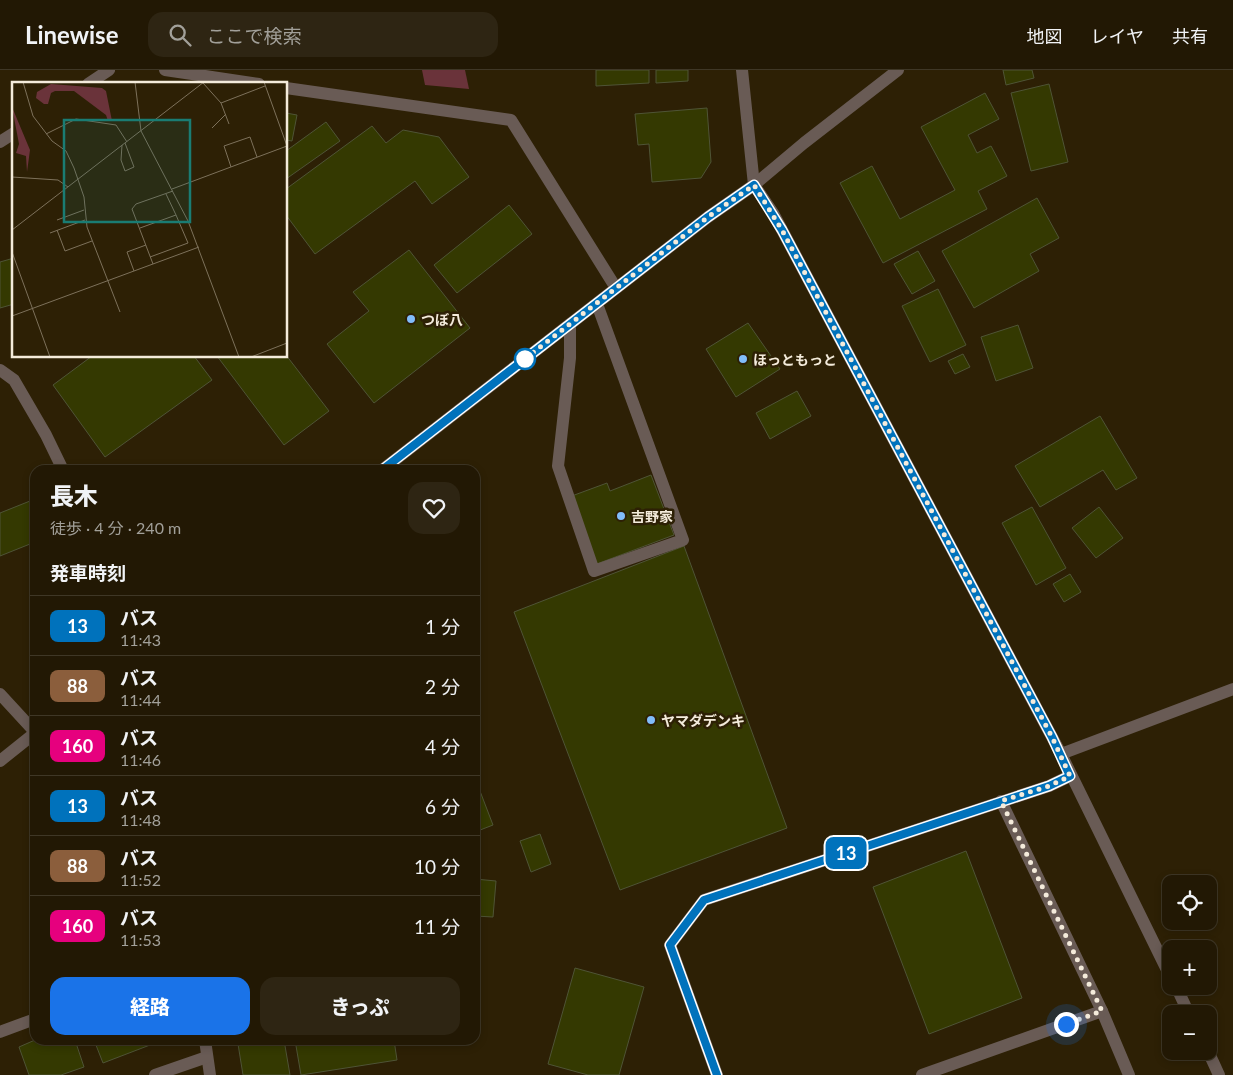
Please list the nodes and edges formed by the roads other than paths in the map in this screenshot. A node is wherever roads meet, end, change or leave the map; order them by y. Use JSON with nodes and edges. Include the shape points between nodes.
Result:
{"nodes":[{"id":1,"x":109,"y":70,"type":"edge"},
{"id":2,"x":165,"y":70,"type":"edge"},
{"id":3,"x":742,"y":70,"type":"edge"},
{"id":4,"x":898,"y":70,"type":"edge"},
{"id":5,"x":91,"y":82,"type":"edge"},
{"id":6,"x":246,"y":82,"type":"edge"},
{"id":7,"x":288,"y":88,"type":"edge"},
{"id":8,"x":12,"y":134,"type":"edge"},
{"id":9,"x":0,"y":142,"type":"edge"},
{"id":10,"x":754,"y":185,"type":"junction"},
{"id":11,"x":616,"y":288,"type":"junction"},
{"id":12,"x":597,"y":304,"type":"junction"},
{"id":13,"x":570,"y":324,"type":"junction"},
{"id":14,"x":0,"y":370,"type":"edge"},
{"id":15,"x":60,"y":465,"type":"edge"},
{"id":16,"x":388,"y":465,"type":"edge"},
{"id":17,"x":1233,"y":689,"type":"edge"},
{"id":18,"x":0,"y":694,"type":"edge"},
{"id":19,"x":30,"y":727,"type":"edge"},
{"id":20,"x":30,"y":736,"type":"edge"},
{"id":21,"x":1060,"y":754,"type":"junction"},
{"id":22,"x":0,"y":761,"type":"edge"},
{"id":23,"x":1070,"y":776,"type":"junction"},
{"id":24,"x":1001,"y":801,"type":"junction"},
{"id":25,"x":1162,"y":960,"type":"edge"},
{"id":26,"x":1102,"y":1011,"type":"junction"},
{"id":27,"x":30,"y":1021,"type":"edge"},
{"id":28,"x":0,"y":1032,"type":"edge"},
{"id":29,"x":206,"y":1045,"type":"edge"},
{"id":30,"x":207,"y":1057,"type":"junction"},
{"id":31,"x":1212,"y":1060,"type":"edge"},
{"id":32,"x":156,"y":1075,"type":"edge"},
{"id":33,"x":210,"y":1075,"type":"edge"},
{"id":34,"x":717,"y":1075,"type":"edge"},
{"id":35,"x":922,"y":1075,"type":"edge"},
{"id":36,"x":1129,"y":1075,"type":"edge"},
{"id":37,"x":1219,"y":1075,"type":"edge"}],
"edges":[{"from":1,"to":5,"type":"street"},
{"from":2,"to":6,"type":"street"},
{"from":3,"to":10,"type":"street"},
{"from":4,"to":10,"type":"street"},
{"from":7,"to":11,"type":"street","via":[[511,120]]},
{"from":8,"to":9,"type":"street"},
{"from":10,"to":11,"type":"street"},
{"from":10,"to":21,"type":"street"},
{"from":11,"to":12,"type":"street"},
{"from":12,"to":13,"type":"street"},
{"from":12,"to":13,"type":"street","via":[[683,540],[594,571],[558,466],[570,358]]},
{"from":13,"to":16,"type":"street"},
{"from":14,"to":15,"type":"street","via":[[14,380]]},
{"from":17,"to":21,"type":"street"},
{"from":18,"to":19,"type":"street"},
{"from":20,"to":22,"type":"street"},
{"from":21,"to":23,"type":"street"},
{"from":23,"to":24,"type":"street"},
{"from":23,"to":25,"type":"street"},
{"from":24,"to":26,"type":"street"},
{"from":24,"to":34,"type":"street","via":[[704,900],[670,945]]},
{"from":26,"to":35,"type":"street"},
{"from":26,"to":36,"type":"street"},
{"from":27,"to":28,"type":"street"},
{"from":29,"to":30,"type":"street"},
{"from":30,"to":32,"type":"street"},
{"from":30,"to":33,"type":"street"},
{"from":31,"to":37,"type":"street"}]}
